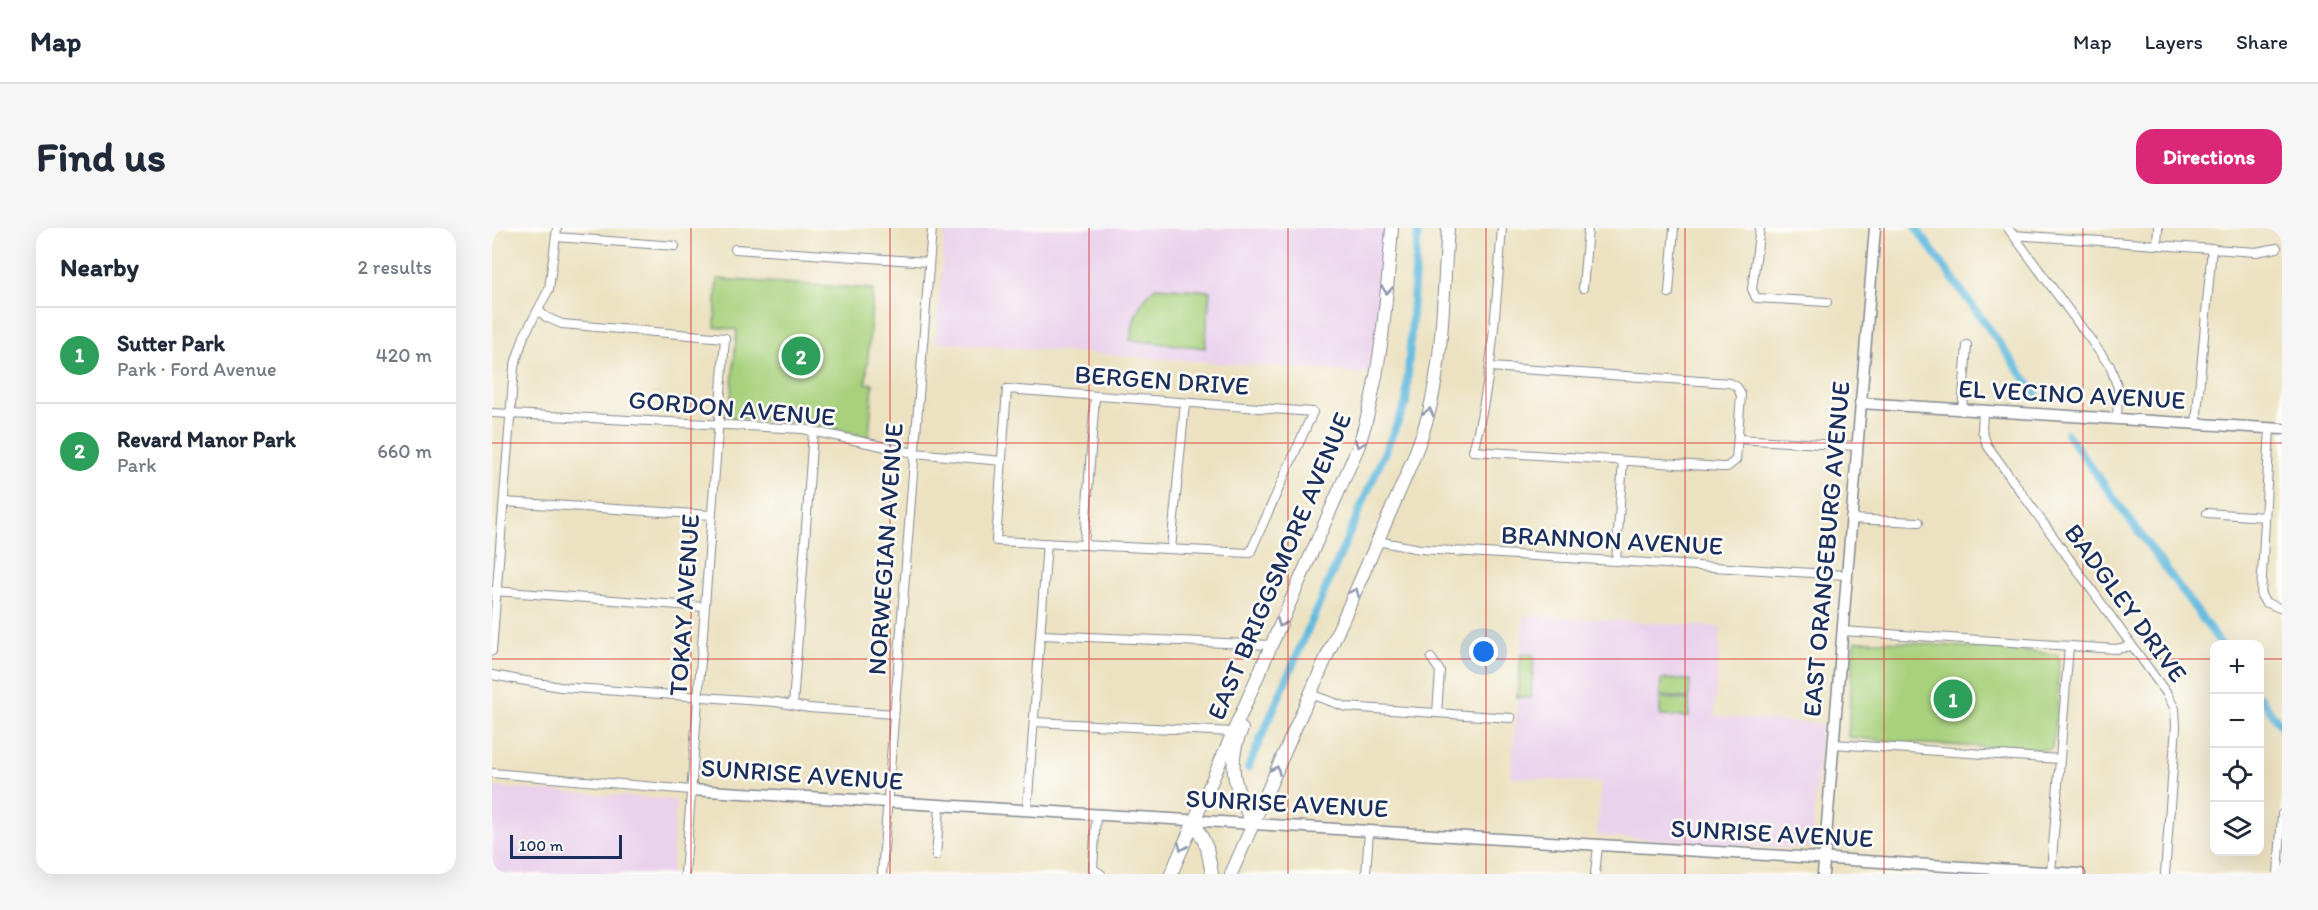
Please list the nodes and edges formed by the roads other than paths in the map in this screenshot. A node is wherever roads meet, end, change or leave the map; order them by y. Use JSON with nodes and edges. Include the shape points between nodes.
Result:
{"nodes":[{"id":1,"x":932,"y":228,"type":"edge"},
{"id":2,"x":1392,"y":228,"type":"edge"},
{"id":3,"x":1448,"y":228,"type":"edge"},
{"id":4,"x":1502,"y":228,"type":"edge"},
{"id":5,"x":1588,"y":228,"type":"edge"},
{"id":6,"x":1674,"y":228,"type":"edge"},
{"id":7,"x":1760,"y":228,"type":"edge"},
{"id":8,"x":1875,"y":228,"type":"edge"},
{"id":9,"x":2158,"y":228,"type":"edge"},
{"id":10,"x":2010,"y":231,"type":"edge"},
{"id":11,"x":556,"y":232,"type":"edge"},
{"id":12,"x":2157,"y":244,"type":"junction"},
{"id":13,"x":675,"y":246,"type":"dead end"},
{"id":14,"x":2212,"y":248,"type":"junction"},
{"id":15,"x":2277,"y":248,"type":"dead end"},
{"id":16,"x":735,"y":249,"type":"dead end"},
{"id":17,"x":929,"y":262,"type":"junction"},
{"id":18,"x":1583,"y":288,"type":"dead end"},
{"id":19,"x":1669,"y":293,"type":"dead end"},
{"id":20,"x":1827,"y":302,"type":"dead end"},
{"id":21,"x":538,"y":310,"type":"junction"},
{"id":22,"x":1967,"y":345,"type":"dead end"},
{"id":23,"x":1490,"y":367,"type":"junction"},
{"id":24,"x":1095,"y":396,"type":"junction"},
{"id":25,"x":1185,"y":403,"type":"junction"},
{"id":26,"x":1860,"y":403,"type":"junction"},
{"id":27,"x":1962,"y":411,"type":"junction"},
{"id":28,"x":492,"y":412,"type":"edge"},
{"id":29,"x":1983,"y":412,"type":"junction"},
{"id":30,"x":511,"y":413,"type":"junction"},
{"id":31,"x":2117,"y":420,"type":"junction"},
{"id":32,"x":2196,"y":424,"type":"junction"},
{"id":33,"x":718,"y":425,"type":"junction"},
{"id":34,"x":2270,"y":428,"type":"junction"},
{"id":35,"x":2282,"y":429,"type":"edge"},
{"id":36,"x":813,"y":432,"type":"junction"},
{"id":37,"x":1738,"y":439,"type":"junction"},
{"id":38,"x":1856,"y":446,"type":"junction"},
{"id":39,"x":914,"y":453,"type":"junction"},
{"id":40,"x":1002,"y":461,"type":"junction"},
{"id":41,"x":1623,"y":461,"type":"junction"},
{"id":42,"x":504,"y":502,"type":"junction"},
{"id":43,"x":2207,"y":513,"type":"dead end"},
{"id":44,"x":711,"y":515,"type":"junction"},
{"id":45,"x":2265,"y":517,"type":"junction"},
{"id":46,"x":1850,"y":519,"type":"junction"},
{"id":47,"x":1919,"y":522,"type":"dead end"},
{"id":48,"x":1377,"y":541,"type":"junction"},
{"id":49,"x":1047,"y":543,"type":"junction"},
{"id":50,"x":1084,"y":545,"type":"junction"},
{"id":51,"x":1171,"y":549,"type":"junction"},
{"id":52,"x":1616,"y":561,"type":"junction"},
{"id":53,"x":1846,"y":575,"type":"junction"},
{"id":54,"x":494,"y":591,"type":"edge"},
{"id":55,"x":705,"y":607,"type":"junction"},
{"id":56,"x":2282,"y":609,"type":"edge"},
{"id":57,"x":1842,"y":631,"type":"junction"},
{"id":58,"x":1041,"y":635,"type":"junction"},
{"id":59,"x":1271,"y":645,"type":"junction"},
{"id":60,"x":2068,"y":646,"type":"junction"},
{"id":61,"x":2131,"y":646,"type":"junction"},
{"id":62,"x":492,"y":651,"type":"edge"},
{"id":63,"x":1431,"y":658,"type":"dead end"},
{"id":64,"x":492,"y":675,"type":"edge"},
{"id":65,"x":1253,"y":686,"type":"junction"},
{"id":66,"x":1310,"y":694,"type":"junction"},
{"id":67,"x":698,"y":697,"type":"junction"},
{"id":68,"x":793,"y":705,"type":"junction"},
{"id":69,"x":1437,"y":713,"type":"junction"},
{"id":70,"x":894,"y":714,"type":"junction"},
{"id":71,"x":1511,"y":718,"type":"dead end"},
{"id":72,"x":1034,"y":722,"type":"junction"},
{"id":73,"x":1233,"y":732,"type":"junction"},
{"id":74,"x":1833,"y":744,"type":"junction"},
{"id":75,"x":2060,"y":759,"type":"junction"},
{"id":76,"x":492,"y":773,"type":"edge"},
{"id":77,"x":691,"y":790,"type":"junction"},
{"id":78,"x":887,"y":802,"type":"junction"},
{"id":79,"x":940,"y":806,"type":"junction"},
{"id":80,"x":1027,"y":811,"type":"junction"},
{"id":81,"x":1096,"y":814,"type":"junction"},
{"id":82,"x":2282,"y":814,"type":"edge"},
{"id":83,"x":1194,"y":820,"type":"junction"},
{"id":84,"x":1253,"y":824,"type":"junction"},
{"id":85,"x":1369,"y":831,"type":"junction"},
{"id":86,"x":1598,"y":846,"type":"junction"},
{"id":87,"x":936,"y":856,"type":"dead end"},
{"id":88,"x":1824,"y":858,"type":"junction"},
{"id":89,"x":2051,"y":872,"type":"junction"},
{"id":90,"x":685,"y":874,"type":"edge"},
{"id":91,"x":882,"y":874,"type":"edge"},
{"id":92,"x":1101,"y":874,"type":"edge"},
{"id":93,"x":1171,"y":874,"type":"edge"},
{"id":94,"x":1212,"y":874,"type":"edge"},
{"id":95,"x":1231,"y":874,"type":"edge"},
{"id":96,"x":1366,"y":874,"type":"edge"},
{"id":97,"x":1595,"y":874,"type":"edge"},
{"id":98,"x":1822,"y":874,"type":"edge"},
{"id":99,"x":2080,"y":874,"type":"edge"},
{"id":100,"x":2165,"y":874,"type":"edge"},
{"id":101,"x":2278,"y":874,"type":"edge"}],
"edges":[{"from":1,"to":17,"type":"street","name":"NORWEGIAN AVENUE"},
{"from":2,"to":59,"type":"main road","name":"EAST BRIGGSMORE AVENUE","one_way":true,"via":[[1382,346],[1366,423]]},
{"from":48,"to":3,"type":"main road","one_way":true,"via":[[1413,460],[1430,408],[1439,355]]},
{"from":4,"to":23,"type":"street"},
{"from":5,"to":18,"type":"street"},
{"from":6,"to":19,"type":"street"},
{"from":7,"to":20,"type":"street","via":[[1752,289],[1756,298]]},
{"from":8,"to":26,"type":"street","name":"EAST ORANGEBURG AVENUE"},
{"from":9,"to":12,"type":"street"},
{"from":10,"to":12,"type":"street"},
{"from":10,"to":31,"type":"street","via":[[2110,366],[2118,388]]},
{"from":11,"to":13,"type":"street"},
{"from":11,"to":21,"type":"street","via":[[552,277]]},
{"from":12,"to":14,"type":"street"},
{"from":14,"to":15,"type":"street","via":[[2256,252]]},
{"from":14,"to":32,"type":"street"},
{"from":16,"to":17,"type":"street"},
{"from":17,"to":39,"type":"street","name":"NORWEGIAN AVENUE"},
{"from":21,"to":30,"type":"street","via":[[518,352]]},
{"from":21,"to":33,"type":"street","name":"TOKAY AVENUE","via":[[562,324],[725,338]]},
{"from":22,"to":27,"type":"street"},
{"from":23,"to":37,"type":"street","via":[[1731,382],[1741,395]]},
{"from":23,"to":41,"type":"street","via":[[1473,451]]},
{"from":24,"to":25,"type":"street","name":"BERGEN DRIVE"},
{"from":24,"to":40,"type":"street","name":"BERGEN DRIVE","via":[[1007,389]]},
{"from":24,"to":50,"type":"street"},
{"from":25,"to":51,"type":"street"},
{"from":25,"to":51,"type":"street","name":"BERGEN DRIVE","via":[[1313,412],[1250,553]]},
{"from":26,"to":27,"type":"street","name":"EL VECINO AVENUE"},
{"from":26,"to":38,"type":"street","name":"EAST ORANGEBURG AVENUE"},
{"from":27,"to":29,"type":"street","name":"EL VECINO AVENUE"},
{"from":28,"to":30,"type":"street","name":"GORDON AVENUE"},
{"from":29,"to":31,"type":"street","name":"EL VECINO AVENUE"},
{"from":29,"to":61,"type":"street","name":"BADGLEY DRIVE","via":[[1982,430],[1987,445]]},
{"from":30,"to":33,"type":"street","name":"GORDON AVENUE"},
{"from":30,"to":42,"type":"street"},
{"from":31,"to":32,"type":"street","name":"EL VECINO AVENUE"},
{"from":32,"to":34,"type":"street","name":"EL VECINO AVENUE"},
{"from":33,"to":36,"type":"street","name":"GORDON AVENUE"},
{"from":33,"to":44,"type":"street","name":"TOKAY AVENUE"},
{"from":34,"to":35,"type":"street","name":"EL VECINO AVENUE"},
{"from":34,"to":45,"type":"street"},
{"from":36,"to":39,"type":"street","name":"GORDON AVENUE"},
{"from":36,"to":68,"type":"street"},
{"from":37,"to":38,"type":"street"},
{"from":37,"to":41,"type":"street","via":[[1737,456],[1732,464],[1722,467]]},
{"from":38,"to":46,"type":"street","name":"EAST ORANGEBURG AVENUE"},
{"from":39,"to":40,"type":"street","name":"GORDON AVENUE"},
{"from":39,"to":70,"type":"street","name":"NORWEGIAN AVENUE"},
{"from":40,"to":49,"type":"street","via":[[996,541]]},
{"from":41,"to":52,"type":"street"},
{"from":42,"to":44,"type":"street"},
{"from":42,"to":54,"type":"street"},
{"from":43,"to":45,"type":"street"},
{"from":44,"to":55,"type":"street","name":"TOKAY AVENUE"},
{"from":45,"to":56,"type":"street","via":[[2261,595],[2265,602]]},
{"from":46,"to":47,"type":"street"},
{"from":46,"to":53,"type":"street","name":"EAST ORANGEBURG AVENUE"},
{"from":48,"to":52,"type":"street","name":"BRANNON AVENUE","via":[[1419,549]]},
{"from":66,"to":48,"type":"main road","one_way":true},
{"from":49,"to":50,"type":"street"},
{"from":49,"to":58,"type":"street"},
{"from":50,"to":51,"type":"street"},
{"from":52,"to":53,"type":"street","name":"BRANNON AVENUE"},
{"from":53,"to":57,"type":"street","name":"EAST ORANGEBURG AVENUE"},
{"from":54,"to":55,"type":"street"},
{"from":54,"to":62,"type":"street"},
{"from":55,"to":67,"type":"street","name":"TOKAY AVENUE"},
{"from":57,"to":60,"type":"street"},
{"from":57,"to":74,"type":"street","name":"EAST ORANGEBURG AVENUE"},
{"from":58,"to":59,"type":"street"},
{"from":58,"to":72,"type":"street"},
{"from":59,"to":65,"type":"main road","name":"EAST BRIGGSMORE AVENUE"},
{"from":60,"to":61,"type":"street"},
{"from":60,"to":75,"type":"street"},
{"from":61,"to":100,"type":"street","name":"BADGLEY DRIVE","via":[[2167,694],[2176,717]]},
{"from":63,"to":69,"type":"street","via":[[1440,671]]},
{"from":64,"to":67,"type":"street","via":[[560,687]]},
{"from":65,"to":73,"type":"main road","name":"EAST BRIGGSMORE AVENUE"},
{"from":65,"to":84,"type":"main road","via":[[1252,707],[1233,758],[1237,793]]},
{"from":66,"to":69,"type":"street","via":[[1340,706]]},
{"from":84,"to":66,"type":"main road","one_way":true},
{"from":67,"to":68,"type":"street"},
{"from":67,"to":77,"type":"street","name":"TOKAY AVENUE"},
{"from":68,"to":70,"type":"street"},
{"from":69,"to":71,"type":"street"},
{"from":70,"to":78,"type":"street","name":"NORWEGIAN AVENUE"},
{"from":72,"to":73,"type":"street"},
{"from":72,"to":80,"type":"street"},
{"from":73,"to":83,"type":"main road","name":"EAST BRIGGSMORE AVENUE"},
{"from":74,"to":75,"type":"street"},
{"from":74,"to":88,"type":"street","name":"EAST ORANGEBURG AVENUE"},
{"from":75,"to":89,"type":"street"},
{"from":76,"to":77,"type":"street","name":"SUNRISE AVENUE"},
{"from":77,"to":78,"type":"street","name":"SUNRISE AVENUE"},
{"from":77,"to":90,"type":"street","name":"TOKAY AVENUE"},
{"from":78,"to":79,"type":"street","name":"SUNRISE AVENUE"},
{"from":78,"to":91,"type":"street","name":"NORWEGIAN AVENUE"},
{"from":79,"to":80,"type":"street","name":"SUNRISE AVENUE"},
{"from":79,"to":87,"type":"street"},
{"from":80,"to":81,"type":"street","name":"SUNRISE AVENUE"},
{"from":81,"to":83,"type":"street","name":"SUNRISE AVENUE"},
{"from":81,"to":92,"type":"street","via":[[1093,869]]},
{"from":82,"to":101,"type":"street"},
{"from":83,"to":84,"type":"street","name":"SUNRISE AVENUE"},
{"from":83,"to":93,"type":"main road","name":"EAST BRIGGSMORE AVENUE","one_way":true},
{"from":83,"to":94,"type":"main road","via":[[1207,848]]},
{"from":84,"to":85,"type":"street","name":"SUNRISE AVENUE"},
{"from":84,"to":95,"type":"main road"},
{"from":85,"to":86,"type":"street","name":"SUNRISE AVENUE"},
{"from":85,"to":96,"type":"street"},
{"from":86,"to":88,"type":"street","name":"SUNRISE AVENUE"},
{"from":86,"to":97,"type":"street"},
{"from":88,"to":89,"type":"street","name":"SUNRISE AVENUE"},
{"from":88,"to":98,"type":"street","name":"EAST ORANGEBURG AVENUE"},
{"from":89,"to":99,"type":"street","name":"SUNRISE AVENUE"}]}
